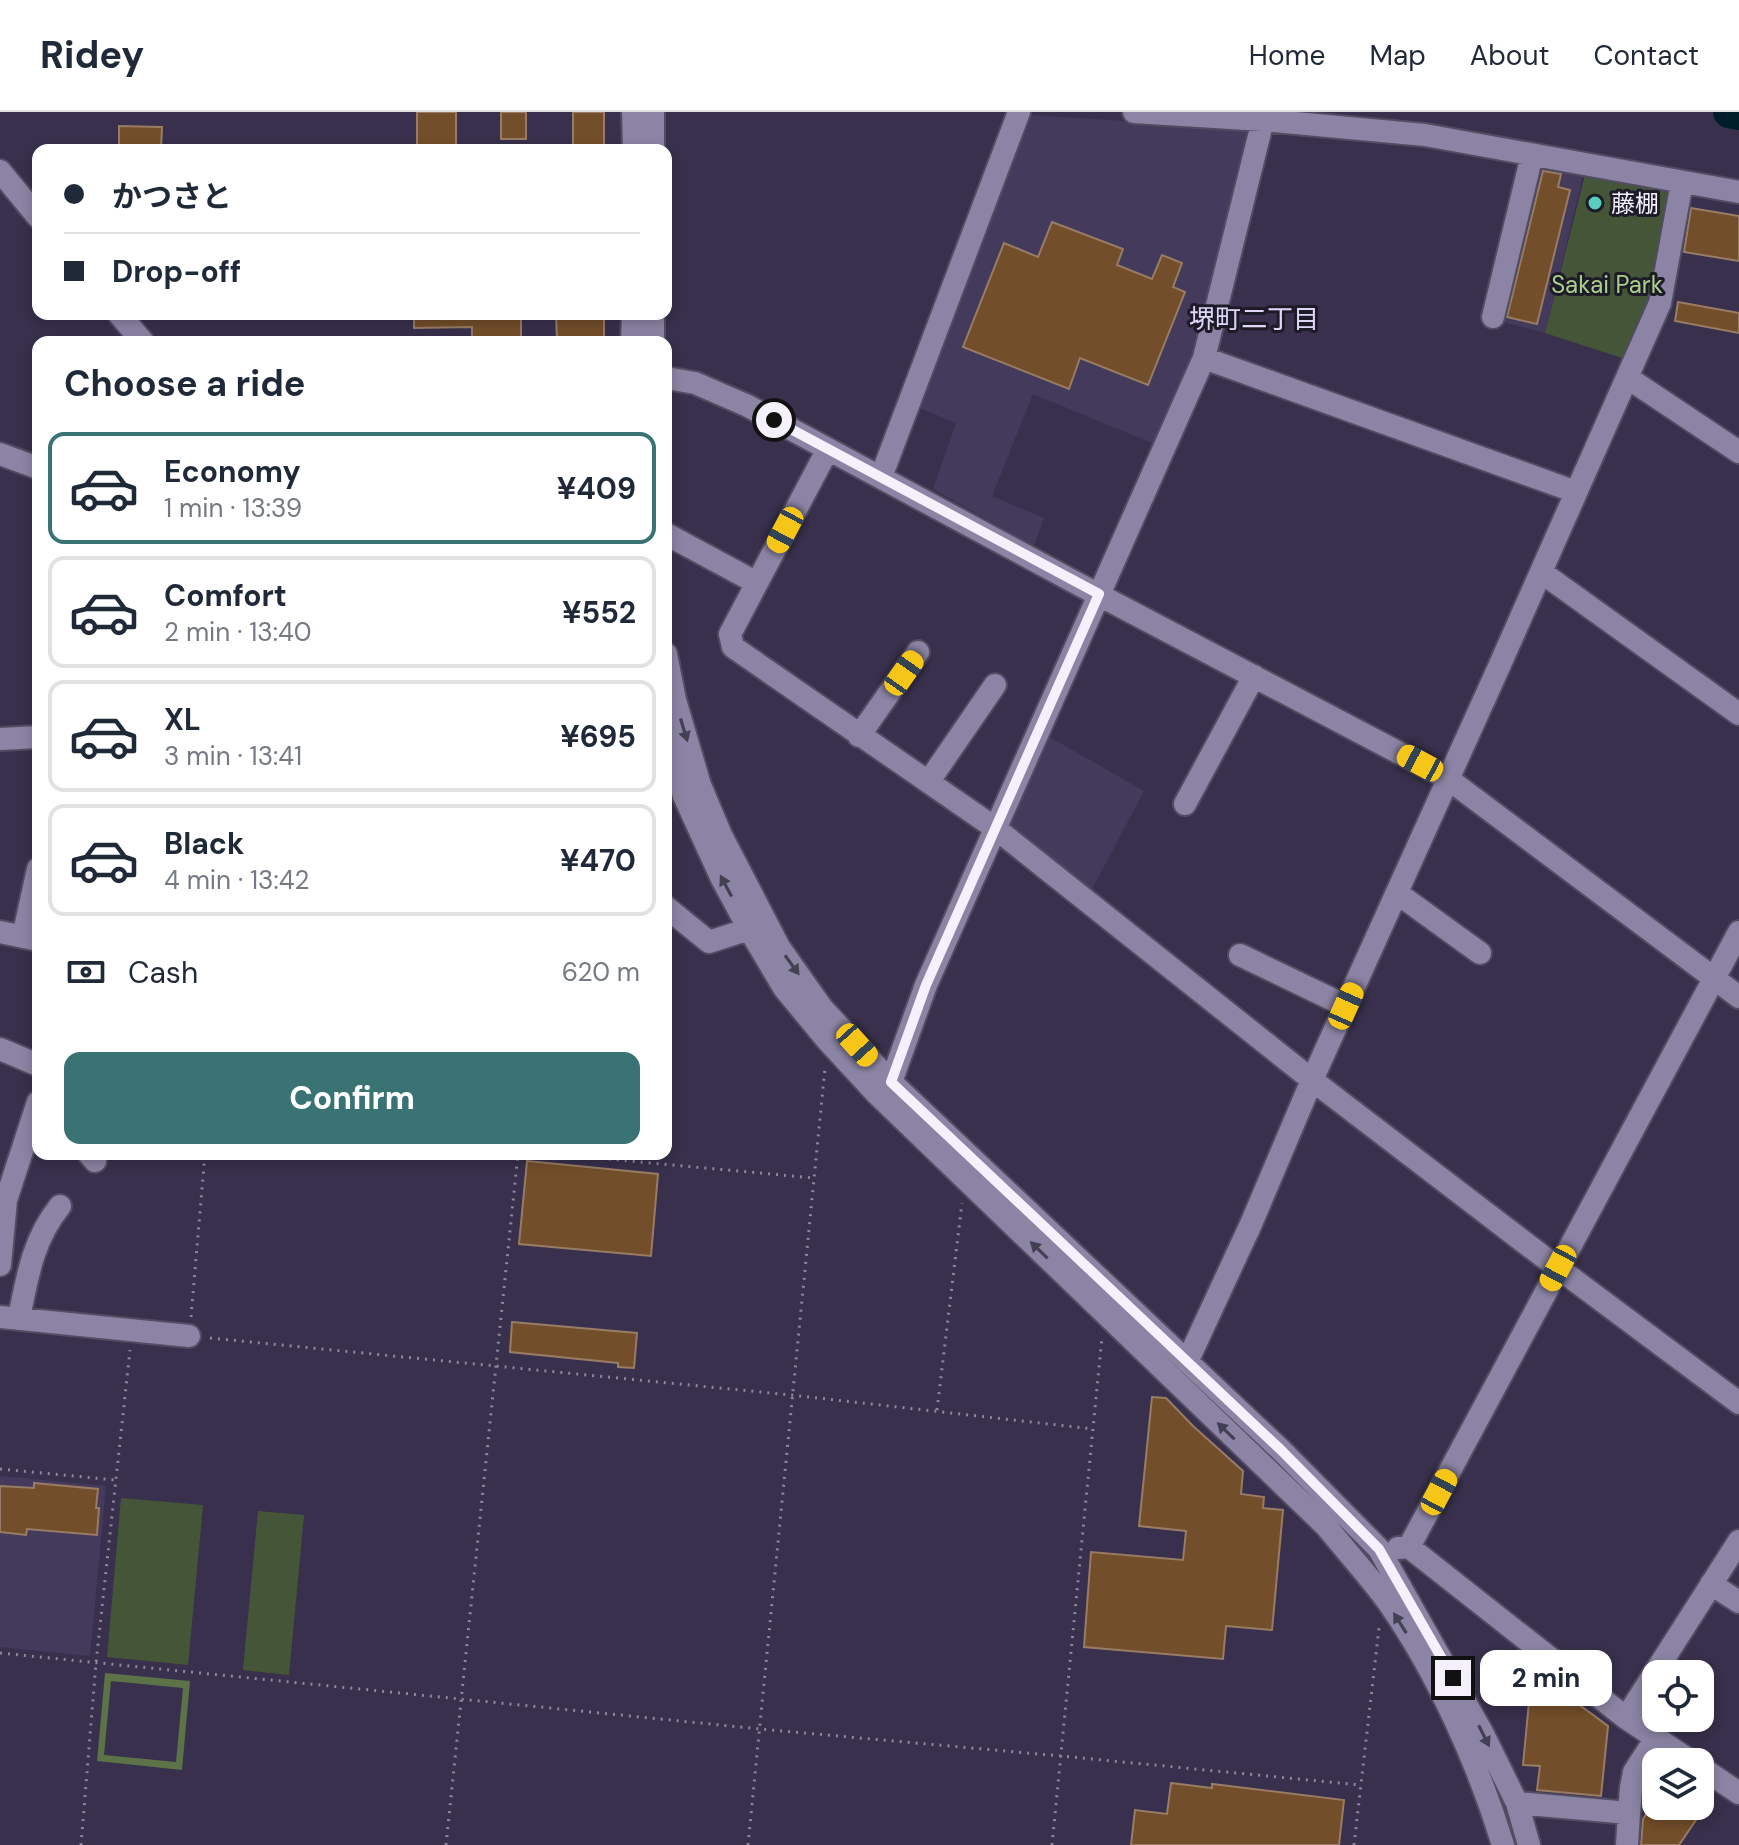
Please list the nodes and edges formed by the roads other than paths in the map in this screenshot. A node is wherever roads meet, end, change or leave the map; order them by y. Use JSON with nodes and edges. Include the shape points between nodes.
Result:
{"nodes":[{"id":1,"x":633,"y":112,"type":"edge"},
{"id":2,"x":653,"y":112,"type":"edge"},
{"id":3,"x":1019,"y":112,"type":"edge"},
{"id":4,"x":1134,"y":112,"type":"edge"},
{"id":5,"x":1263,"y":120,"type":"junction"},
{"id":6,"x":634,"y":144,"type":"edge"},
{"id":7,"x":653,"y":144,"type":"edge"},
{"id":8,"x":1532,"y":155,"type":"junction"},
{"id":9,"x":0,"y":171,"type":"edge"},
{"id":10,"x":1682,"y":182,"type":"junction"},
{"id":11,"x":1739,"y":192,"type":"edge"},
{"id":12,"x":32,"y":210,"type":"edge"},
{"id":13,"x":1493,"y":317,"type":"dead end"},
{"id":14,"x":124,"y":320,"type":"edge"},
{"id":15,"x":138,"y":336,"type":"edge"},
{"id":16,"x":1204,"y":358,"type":"junction"},
{"id":17,"x":1628,"y":378,"type":"junction"},
{"id":18,"x":672,"y":379,"type":"edge"},
{"id":19,"x":828,"y":449,"type":"junction"},
{"id":20,"x":1739,"y":452,"type":"edge"},
{"id":21,"x":0,"y":454,"type":"edge"},
{"id":22,"x":32,"y":466,"type":"edge"},
{"id":23,"x":881,"y":477,"type":"junction"},
{"id":24,"x":1576,"y":492,"type":"junction"},
{"id":25,"x":672,"y":537,"type":"edge"},
{"id":26,"x":1541,"y":572,"type":"junction"},
{"id":27,"x":757,"y":583,"type":"junction"},
{"id":28,"x":1099,"y":594,"type":"junction"},
{"id":29,"x":918,"y":652,"type":"dead end"},
{"id":30,"x":1254,"y":676,"type":"junction"},
{"id":31,"x":672,"y":685,"type":"edge"},
{"id":32,"x":995,"y":685,"type":"dead end"},
{"id":33,"x":1739,"y":714,"type":"edge"},
{"id":34,"x":859,"y":736,"type":"junction"},
{"id":35,"x":32,"y":737,"type":"edge"},
{"id":36,"x":0,"y":739,"type":"edge"},
{"id":37,"x":672,"y":753,"type":"edge"},
{"id":38,"x":1447,"y":778,"type":"junction"},
{"id":39,"x":929,"y":781,"type":"junction"},
{"id":40,"x":1185,"y":804,"type":"dead end"},
{"id":41,"x":995,"y":828,"type":"junction"},
{"id":42,"x":1397,"y":893,"type":"junction"},
{"id":43,"x":672,"y":912,"type":"edge"},
{"id":44,"x":749,"y":929,"type":"junction"},
{"id":45,"x":0,"y":932,"type":"edge"},
{"id":46,"x":1739,"y":932,"type":"edge"},
{"id":47,"x":30,"y":938,"type":"edge"},
{"id":48,"x":1480,"y":953,"type":"dead end"},
{"id":49,"x":1240,"y":955,"type":"dead end"},
{"id":50,"x":1716,"y":978,"type":"junction"},
{"id":51,"x":1739,"y":997,"type":"edge"},
{"id":52,"x":1346,"y":1006,"type":"junction"},
{"id":53,"x":0,"y":1049,"type":"edge"},
{"id":54,"x":32,"y":1062,"type":"edge"},
{"id":55,"x":1312,"y":1080,"type":"junction"},
{"id":56,"x":891,"y":1082,"type":"junction"},
{"id":57,"x":32,"y":1120,"type":"edge"},
{"id":58,"x":60,"y":1206,"type":"dead end"},
{"id":59,"x":0,"y":1265,"type":"edge"},
{"id":60,"x":1558,"y":1268,"type":"junction"},
{"id":61,"x":10,"y":1318,"type":"edge"},
{"id":62,"x":189,"y":1336,"type":"road end"},
{"id":63,"x":1187,"y":1362,"type":"junction"},
{"id":64,"x":1739,"y":1403,"type":"edge"},
{"id":65,"x":1739,"y":1541,"type":"edge"},
{"id":66,"x":1409,"y":1547,"type":"junction"},
{"id":67,"x":1379,"y":1549,"type":"junction"},
{"id":68,"x":1711,"y":1584,"type":"junction"},
{"id":69,"x":1739,"y":1602,"type":"edge"},
{"id":70,"x":1626,"y":1718,"type":"junction"},
{"id":71,"x":1656,"y":1738,"type":"junction"},
{"id":72,"x":1671,"y":1748,"type":"edge"},
{"id":73,"x":1714,"y":1776,"type":"edge"},
{"id":74,"x":1739,"y":1793,"type":"edge"},
{"id":75,"x":1517,"y":1803,"type":"junction"},
{"id":76,"x":1629,"y":1813,"type":"junction"},
{"id":77,"x":1503,"y":1845,"type":"edge"},
{"id":78,"x":1529,"y":1845,"type":"edge"},
{"id":79,"x":1627,"y":1845,"type":"edge"}],
"edges":[{"from":1,"to":6,"type":"street"},
{"from":2,"to":7,"type":"street"},
{"from":3,"to":23,"type":"street"},
{"from":4,"to":5,"type":"street"},
{"from":5,"to":8,"type":"street","via":[[1425,135]]},
{"from":5,"to":16,"type":"street"},
{"from":8,"to":10,"type":"street"},
{"from":8,"to":13,"type":"street"},
{"from":9,"to":12,"type":"street"},
{"from":10,"to":11,"type":"street"},
{"from":10,"to":17,"type":"street","via":[[1660,303]]},
{"from":14,"to":15,"type":"street"},
{"from":16,"to":24,"type":"street"},
{"from":16,"to":28,"type":"street"},
{"from":17,"to":20,"type":"street"},
{"from":17,"to":24,"type":"street"},
{"from":18,"to":19,"type":"street","via":[[722,394]]},
{"from":19,"to":23,"type":"street"},
{"from":19,"to":27,"type":"street"},
{"from":21,"to":22,"type":"street"},
{"from":23,"to":28,"type":"street"},
{"from":24,"to":26,"type":"street"},
{"from":25,"to":27,"type":"street"},
{"from":26,"to":33,"type":"street"},
{"from":26,"to":38,"type":"street"},
{"from":27,"to":34,"type":"street","via":[[730,634],[733,647]]},
{"from":28,"to":30,"type":"street"},
{"from":28,"to":41,"type":"street"},
{"from":29,"to":34,"type":"street"},
{"from":30,"to":38,"type":"street"},
{"from":30,"to":40,"type":"street"},
{"from":31,"to":56,"type":"street","one_way":true,"via":[[700,785],[779,947],[822,1008]]},
{"from":32,"to":39,"type":"street"},
{"from":34,"to":39,"type":"street"},
{"from":35,"to":36,"type":"street"},
{"from":44,"to":37,"type":"street","one_way":true,"via":[[684,796]]},
{"from":38,"to":42,"type":"street"},
{"from":38,"to":50,"type":"street"},
{"from":39,"to":41,"type":"street"},
{"from":41,"to":55,"type":"street"},
{"from":41,"to":56,"type":"street","via":[[926,985]]},
{"from":42,"to":48,"type":"street"},
{"from":42,"to":52,"type":"street"},
{"from":43,"to":44,"type":"street","via":[[709,942]]},
{"from":77,"to":44,"type":"street","one_way":true,"via":[[1437,1682],[1388,1602],[1326,1526],[876,1093],[784,988]]},
{"from":45,"to":47,"type":"street"},
{"from":46,"to":50,"type":"street"},
{"from":49,"to":52,"type":"street"},
{"from":50,"to":51,"type":"street"},
{"from":50,"to":60,"type":"street"},
{"from":52,"to":55,"type":"street"},
{"from":53,"to":54,"type":"street"},
{"from":55,"to":60,"type":"street"},
{"from":55,"to":63,"type":"street"},
{"from":56,"to":63,"type":"street"},
{"from":57,"to":59,"type":"street","via":[[6,1200]]},
{"from":58,"to":61,"type":"street","via":[[39,1239]]},
{"from":60,"to":64,"type":"street"},
{"from":60,"to":66,"type":"street"},
{"from":61,"to":62,"type":"street"},
{"from":63,"to":67,"type":"street"},
{"from":65,"to":68,"type":"street"},
{"from":66,"to":67,"type":"street"},
{"from":66,"to":70,"type":"street"},
{"from":67,"to":75,"type":"street","one_way":true},
{"from":68,"to":69,"type":"street"},
{"from":68,"to":70,"type":"street"},
{"from":70,"to":71,"type":"street"},
{"from":71,"to":72,"type":"street"},
{"from":71,"to":76,"type":"street","via":[[1634,1772]]},
{"from":73,"to":74,"type":"street"},
{"from":75,"to":76,"type":"street"},
{"from":75,"to":78,"type":"street"},
{"from":76,"to":79,"type":"street"}]}
